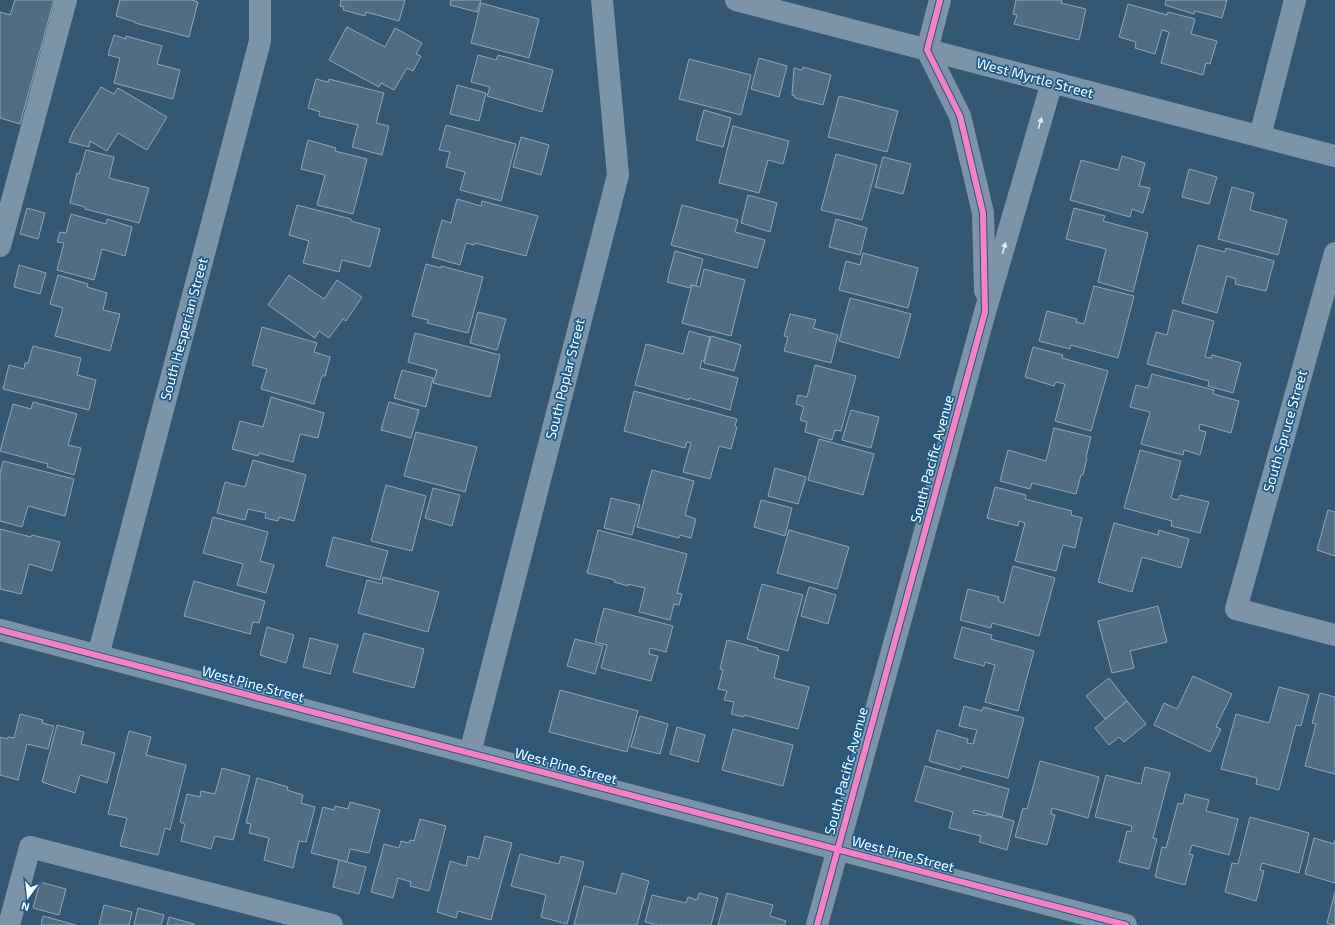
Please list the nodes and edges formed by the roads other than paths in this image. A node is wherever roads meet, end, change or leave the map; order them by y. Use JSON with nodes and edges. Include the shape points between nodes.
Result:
{"nodes":[{"id":1,"x":66,"y":0,"type":"edge"},
{"id":2,"x":260,"y":0,"type":"edge"},
{"id":3,"x":602,"y":0,"type":"edge"},
{"id":4,"x":736,"y":0,"type":"edge"},
{"id":5,"x":940,"y":0,"type":"edge"},
{"id":6,"x":1295,"y":0,"type":"edge"},
{"id":7,"x":927,"y":50,"type":"junction"},
{"id":8,"x":1052,"y":82,"type":"junction"},
{"id":9,"x":1260,"y":136,"type":"junction"},
{"id":10,"x":1335,"y":156,"type":"edge"},
{"id":11,"x":0,"y":246,"type":"edge"},
{"id":12,"x":1335,"y":253,"type":"edge"},
{"id":13,"x":985,"y":312,"type":"junction"},
{"id":14,"x":0,"y":630,"type":"edge"},
{"id":15,"x":1335,"y":635,"type":"edge"},
{"id":16,"x":98,"y":656,"type":"junction"},
{"id":17,"x":470,"y":753,"type":"junction"},
{"id":18,"x":837,"y":849,"type":"junction"},
{"id":19,"x":9,"y":925,"type":"edge"},
{"id":20,"x":332,"y":925,"type":"edge"},
{"id":21,"x":817,"y":925,"type":"edge"},
{"id":22,"x":1126,"y":925,"type":"edge"}],
"edges":[{"from":1,"to":11,"type":"street"},
{"from":2,"to":16,"type":"street","name":"South Hesperian Street","via":[[260,41]]},
{"from":3,"to":17,"type":"street","name":"South Poplar Street","via":[[618,174]]},
{"from":4,"to":7,"type":"street","name":"West Myrtle Street"},
{"from":5,"to":7,"type":"street"},
{"from":6,"to":9,"type":"street"},
{"from":7,"to":8,"type":"street","name":"West Myrtle Street"},
{"from":7,"to":13,"type":"street","name":"South Pacific Avenue","via":[[960,116],[983,213]]},
{"from":8,"to":9,"type":"street","name":"West Myrtle Street"},
{"from":13,"to":8,"type":"street","name":"South Pacific Avenue","one_way":true},
{"from":9,"to":10,"type":"street","name":"West Myrtle Street"},
{"from":12,"to":15,"type":"street","name":"South Spruce Street","via":[[1236,609]]},
{"from":13,"to":18,"type":"street","name":"South Pacific Avenue"},
{"from":14,"to":16,"type":"street","name":"West Pine Street"},
{"from":16,"to":17,"type":"street","name":"West Pine Street"},
{"from":17,"to":18,"type":"street","name":"West Pine Street"},
{"from":18,"to":21,"type":"street","name":"South Pacific Avenue"},
{"from":18,"to":22,"type":"street","name":"West Pine Street"},
{"from":19,"to":20,"type":"street","via":[[30,847]]}]}
